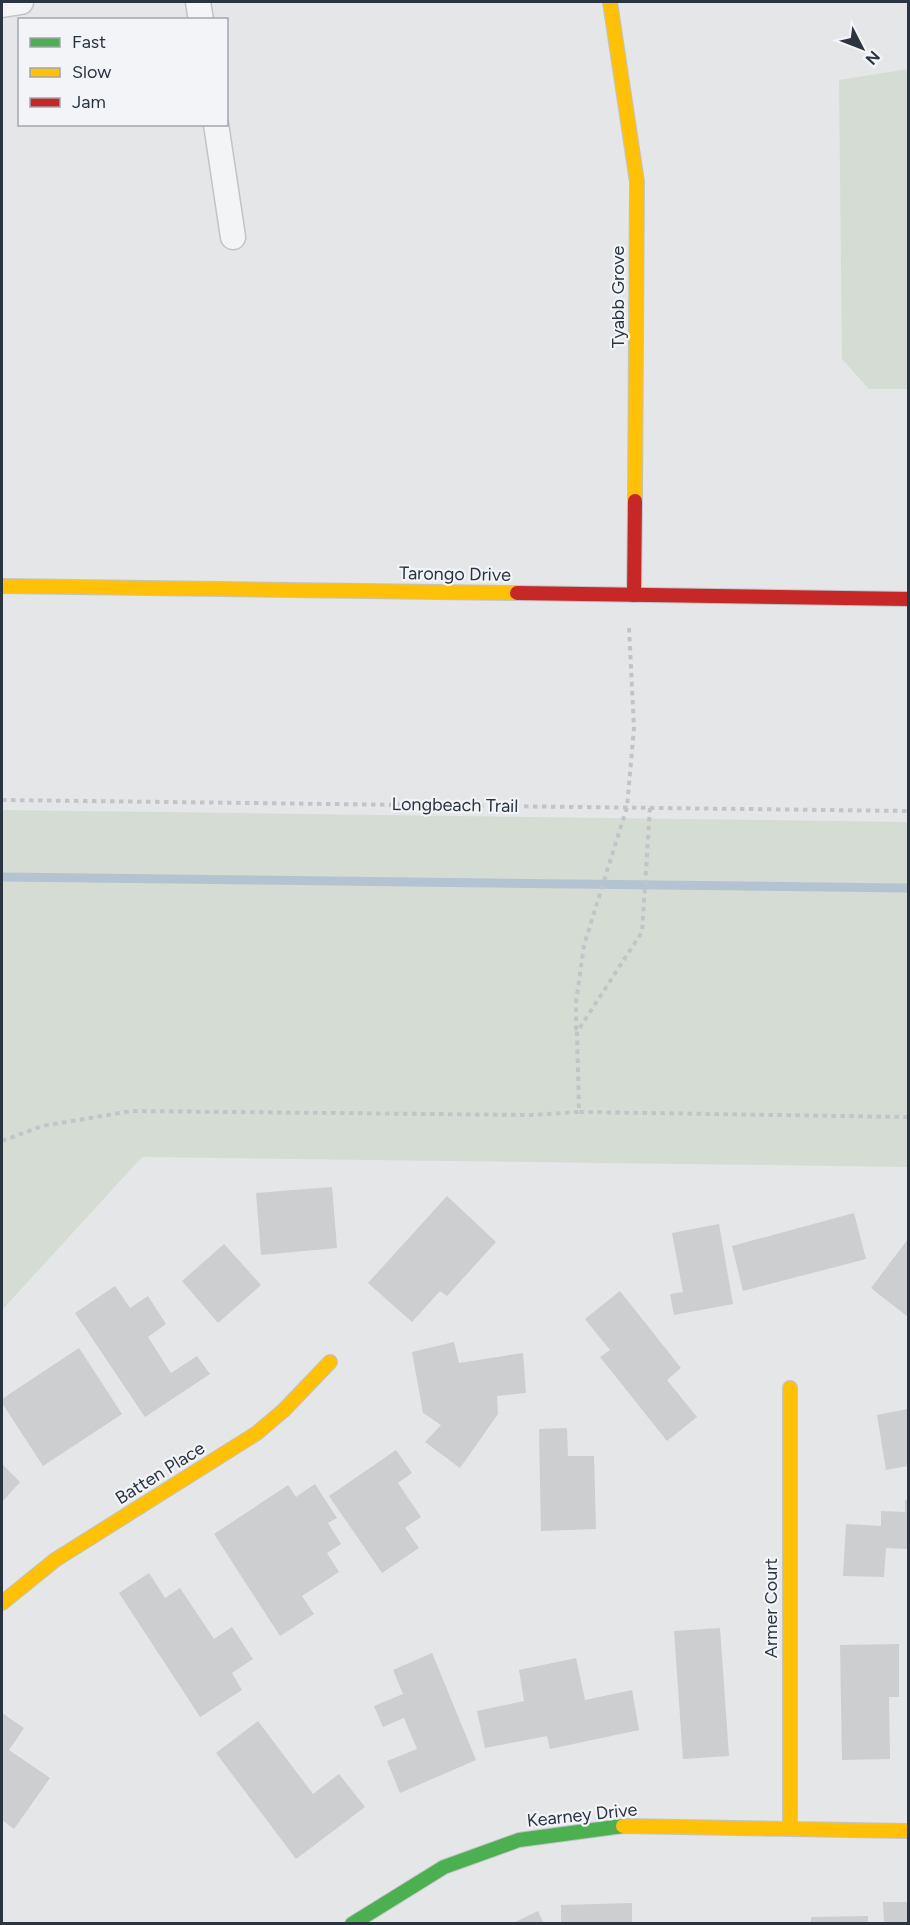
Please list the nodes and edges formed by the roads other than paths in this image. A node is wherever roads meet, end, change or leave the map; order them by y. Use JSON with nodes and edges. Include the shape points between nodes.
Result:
{"nodes":[{"id":1,"x":21,"y":2,"type":"edge"},
{"id":2,"x":198,"y":2,"type":"edge"},
{"id":3,"x":610,"y":2,"type":"edge"},
{"id":4,"x":2,"y":5,"type":"edge"},
{"id":5,"x":201,"y":18,"type":"edge"},
{"id":6,"x":216,"y":126,"type":"edge"},
{"id":7,"x":233,"y":237,"type":"dead end"},
{"id":8,"x":2,"y":586,"type":"edge"},
{"id":9,"x":634,"y":595,"type":"junction"},
{"id":10,"x":909,"y":599,"type":"edge"},
{"id":11,"x":330,"y":1362,"type":"dead end"},
{"id":12,"x":790,"y":1388,"type":"dead end"},
{"id":13,"x":2,"y":1603,"type":"edge"},
{"id":14,"x":790,"y":1828,"type":"junction"},
{"id":15,"x":909,"y":1831,"type":"edge"},
{"id":16,"x":352,"y":1923,"type":"edge"}],
"edges":[{"from":1,"to":4,"type":"street"},
{"from":2,"to":5,"type":"street"},
{"from":3,"to":9,"type":"street","name":"Tyabb Grove","via":[[637,182]]},
{"from":6,"to":7,"type":"street"},
{"from":8,"to":9,"type":"street","name":"Tarongo Drive"},
{"from":9,"to":10,"type":"street","name":"Tarongo Drive"},
{"from":11,"to":13,"type":"street","name":"Batten Place","via":[[257,1433],[55,1560]]},
{"from":12,"to":14,"type":"street","name":"Armer Court"},
{"from":14,"to":15,"type":"street","name":"Kearney Drive"},
{"from":14,"to":16,"type":"street","name":"Kearney Drive","via":[[620,1826],[519,1840],[444,1867]]}]}
